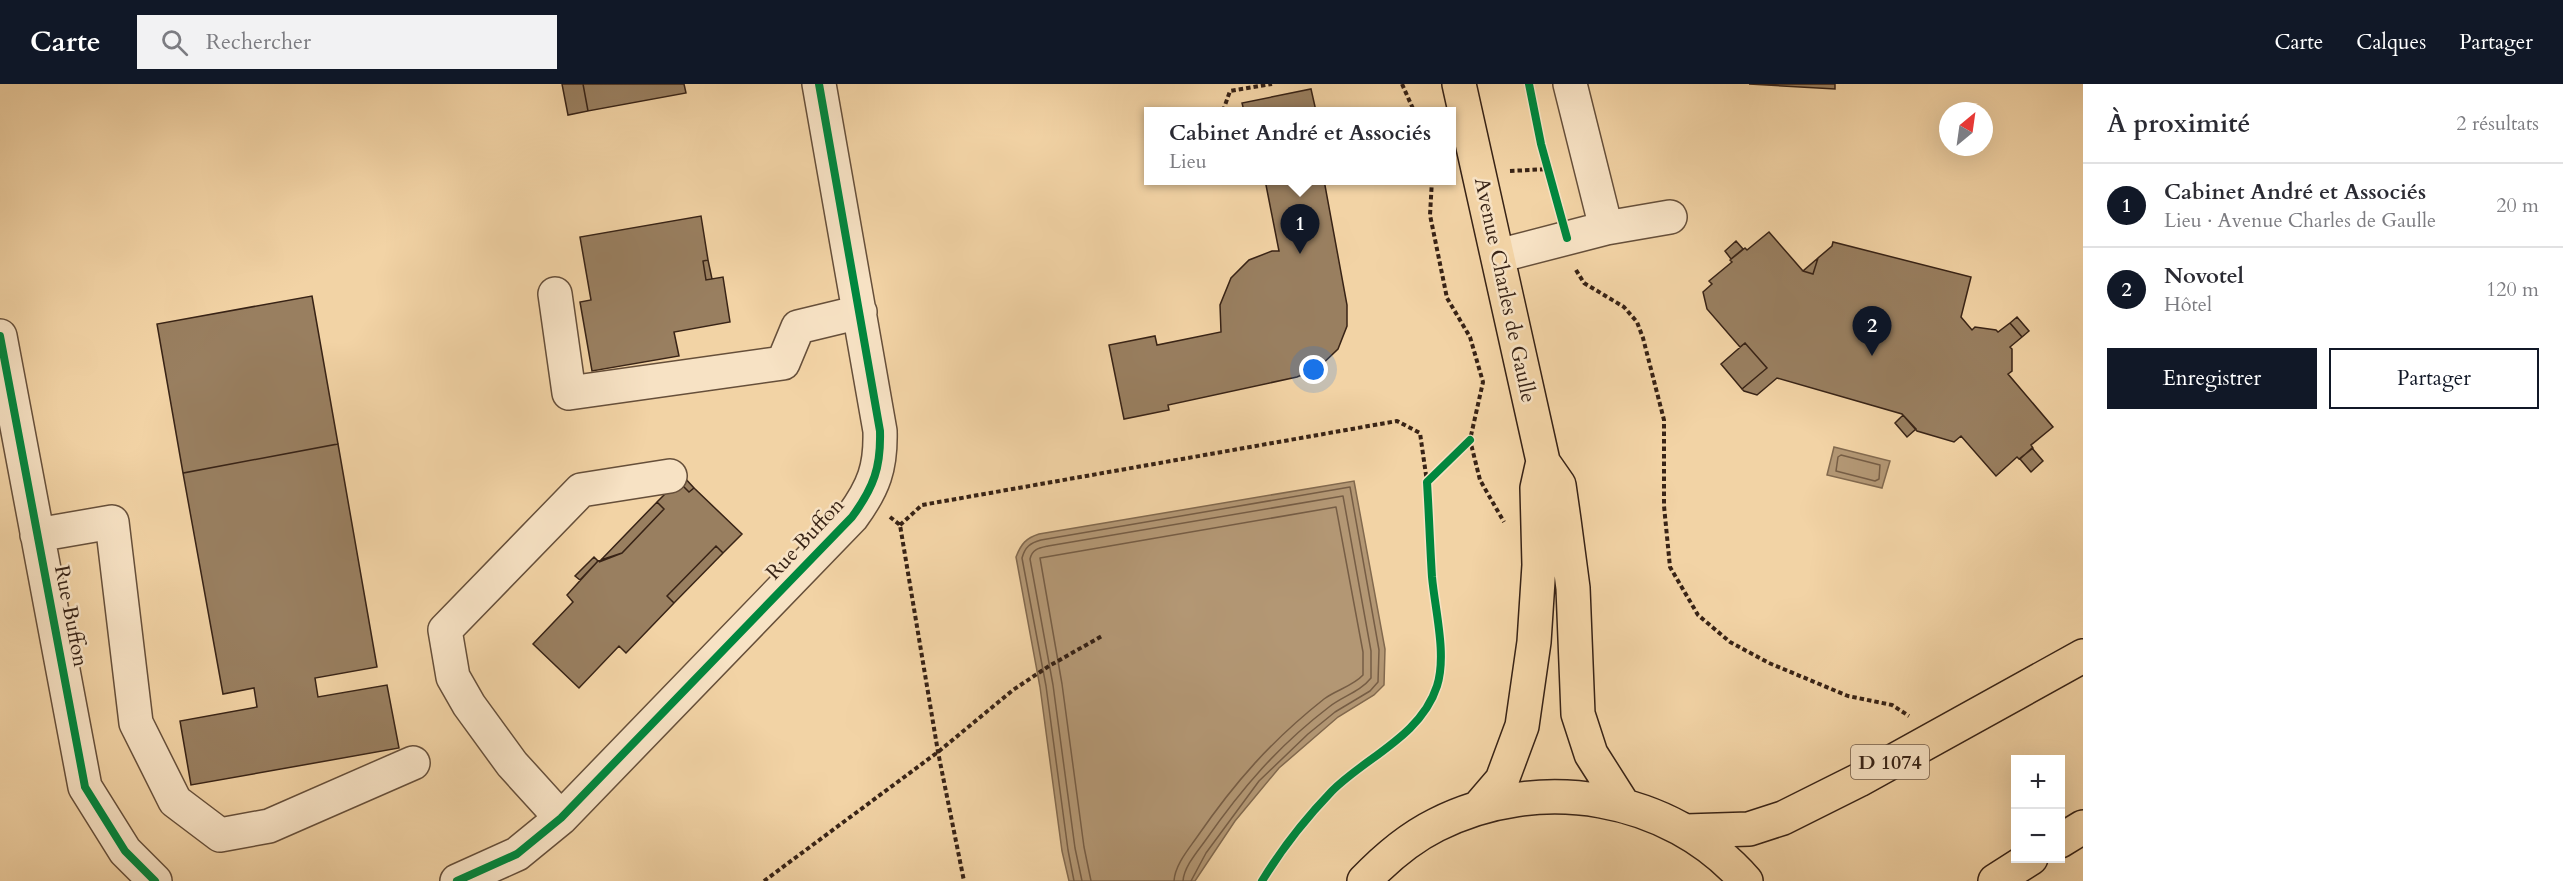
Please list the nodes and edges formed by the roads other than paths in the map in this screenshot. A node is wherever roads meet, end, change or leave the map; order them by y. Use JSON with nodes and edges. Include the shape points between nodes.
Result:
{"nodes":[{"id":1,"x":819,"y":84,"type":"edge"},
{"id":2,"x":1459,"y":84,"type":"edge"},
{"id":3,"x":1570,"y":84,"type":"edge"},
{"id":4,"x":1670,"y":217,"type":"dead end"},
{"id":5,"x":1606,"y":228,"type":"junction"},
{"id":6,"x":1498,"y":256,"type":"junction"},
{"id":7,"x":555,"y":294,"type":"dead end"},
{"id":8,"x":860,"y":312,"type":"junction"},
{"id":9,"x":0,"y":336,"type":"edge"},
{"id":10,"x":1543,"y":461,"type":"junction"},
{"id":11,"x":670,"y":476,"type":"dead end"},
{"id":12,"x":38,"y":535,"type":"junction"},
{"id":13,"x":2083,"y":656,"type":"edge"},
{"id":14,"x":413,"y":763,"type":"dead end"},
{"id":15,"x":1623,"y":806,"type":"junction"},
{"id":16,"x":1478,"y":808,"type":"junction"},
{"id":17,"x":561,"y":818,"type":"junction"},
{"id":18,"x":2083,"y":827,"type":"edge"},
{"id":19,"x":1686,"y":831,"type":"junction"},
{"id":20,"x":2065,"y":838,"type":"edge"},
{"id":21,"x":2023,"y":863,"type":"edge"},
{"id":22,"x":154,"y":881,"type":"edge"},
{"id":23,"x":457,"y":881,"type":"edge"},
{"id":24,"x":1364,"y":881,"type":"edge"},
{"id":25,"x":1746,"y":881,"type":"edge"},
{"id":26,"x":1995,"y":881,"type":"edge"}],
"edges":[{"from":1,"to":8,"type":"street","name":"Rue Buffon"},
{"from":2,"to":6,"type":"main road","name":"Avenue Charles de Gaulle"},
{"from":3,"to":5,"type":"street"},
{"from":4,"to":5,"type":"street"},
{"from":5,"to":6,"type":"street"},
{"from":6,"to":10,"type":"main road","name":"Avenue Charles de Gaulle"},
{"from":7,"to":8,"type":"street","via":[[569,393],[783,363],[798,327]]},
{"from":8,"to":17,"type":"street","name":"Rue Buffon","via":[[880,439],[878,467],[865,499],[852,517]]},
{"from":9,"to":12,"type":"street","name":"Rue Buffon"},
{"from":10,"to":15,"type":"main road","name":"Avenue Charles de Gaulle","via":[[1558,486],[1564,520],[1573,588],[1578,714],[1590,754]]},
{"from":10,"to":16,"type":"main road","name":"Avenue Charles de Gaulle","via":[[1537,488],[1536,622],[1522,726],[1502,780]]},
{"from":11,"to":17,"type":"street","via":[[581,490],[445,630],[453,677],[469,705],[512,764]]},
{"from":12,"to":14,"type":"street","via":[[112,522],[136,723],[175,801],[220,835],[269,826]]},
{"from":12,"to":22,"type":"street","name":"Rue Buffon","via":[[86,787],[124,851]]},
{"from":13,"to":19,"type":"main road","number":"D 1074","via":[[1859,780],[1767,825]]},
{"from":15,"to":16,"type":"main road","via":[[1561,796],[1519,799]]},
{"from":15,"to":19,"type":"main road"},
{"from":16,"to":24,"type":"main road","via":[[1414,838]]},
{"from":17,"to":23,"type":"street","name":"Rue Buffon","via":[[517,854]]},
{"from":18,"to":20,"type":"main road"},
{"from":19,"to":25,"type":"main road","via":[[1722,857]]},
{"from":21,"to":26,"type":"main road"}]}
